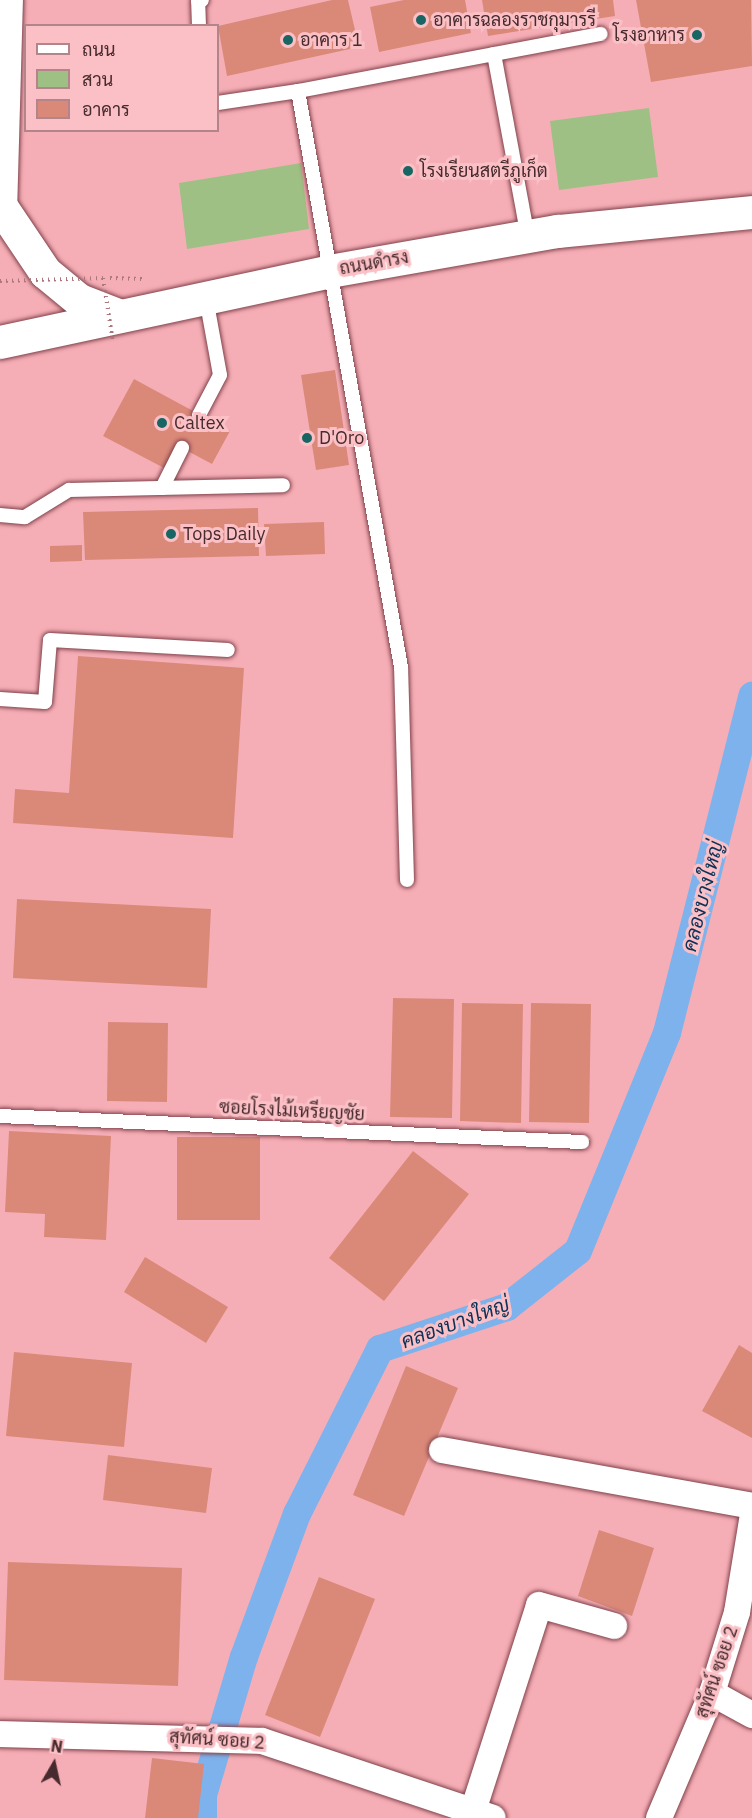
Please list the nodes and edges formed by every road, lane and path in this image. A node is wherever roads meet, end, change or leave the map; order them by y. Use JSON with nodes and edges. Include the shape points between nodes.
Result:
{"nodes":[{"id":1,"x":6,"y":0,"type":"edge"},
{"id":2,"x":202,"y":0,"type":"edge"},
{"id":3,"x":200,"y":24,"type":"edge"},
{"id":4,"x":601,"y":34,"type":"dead end"},
{"id":5,"x":494,"y":54,"type":"junction"},
{"id":6,"x":298,"y":90,"type":"junction"},
{"id":7,"x":219,"y":103,"type":"edge"},
{"id":8,"x":0,"y":205,"type":"edge"},
{"id":9,"x":0,"y":212,"type":"edge"},
{"id":10,"x":752,"y":212,"type":"edge"},
{"id":11,"x":528,"y":237,"type":"junction"},
{"id":12,"x":330,"y":271,"type":"junction"},
{"id":13,"x":104,"y":278,"type":"junction"},
{"id":14,"x":147,"y":279,"type":"dead end"},
{"id":15,"x":0,"y":281,"type":"edge"},
{"id":16,"x":206,"y":296,"type":"junction"},
{"id":17,"x":116,"y":329,"type":"junction"},
{"id":18,"x":0,"y":342,"type":"edge"},
{"id":19,"x":199,"y":415,"type":"dead end"},
{"id":20,"x":182,"y":448,"type":"dead end"},
{"id":21,"x":283,"y":485,"type":"dead end"},
{"id":22,"x":162,"y":488,"type":"junction"},
{"id":23,"x":0,"y":515,"type":"edge"},
{"id":24,"x":228,"y":650,"type":"dead end"},
{"id":25,"x":0,"y":699,"type":"edge"},
{"id":26,"x":407,"y":880,"type":"dead end"},
{"id":27,"x":0,"y":1116,"type":"edge"},
{"id":28,"x":582,"y":1142,"type":"dead end"},
{"id":29,"x":442,"y":1450,"type":"dead end"},
{"id":30,"x":752,"y":1506,"type":"edge"},
{"id":31,"x":752,"y":1520,"type":"edge"},
{"id":32,"x":747,"y":1588,"type":"edge"},
{"id":33,"x":614,"y":1626,"type":"dead end"},
{"id":34,"x":712,"y":1693,"type":"junction"},
{"id":35,"x":752,"y":1715,"type":"edge"},
{"id":36,"x":0,"y":1734,"type":"edge"},
{"id":37,"x":479,"y":1816,"type":"edge"},
{"id":38,"x":659,"y":1818,"type":"edge"}],
"edges":[{"from":1,"to":8,"type":"street"},
{"from":2,"to":3,"type":"lane","via":[[198,0]]},
{"from":4,"to":5,"type":"lane"},
{"from":5,"to":6,"type":"lane"},
{"from":5,"to":11,"type":"lane"},
{"from":6,"to":7,"type":"lane"},
{"from":6,"to":12,"type":"lane"},
{"from":8,"to":9,"type":"street"},
{"from":8,"to":17,"type":"street","via":[[45,272]]},
{"from":10,"to":11,"type":"street","name":"ถนนดำรง"},
{"from":11,"to":12,"type":"street","name":"ถนนดำรง"},
{"from":12,"to":16,"type":"street","name":"ถนนดำรง"},
{"from":12,"to":26,"type":"lane","via":[[401,668]]},
{"from":13,"to":14,"type":"path"},
{"from":13,"to":15,"type":"path","bridge":true},
{"from":13,"to":17,"type":"path","bridge":true},
{"from":16,"to":17,"type":"street","name":"ถนนดำรง"},
{"from":16,"to":19,"type":"lane","via":[[220,375]]},
{"from":17,"to":18,"type":"street","name":"ถนนดำรง"},
{"from":20,"to":22,"type":"lane"},
{"from":21,"to":22,"type":"lane"},
{"from":22,"to":23,"type":"lane","via":[[69,490],[25,517]]},
{"from":24,"to":25,"type":"lane","via":[[50,640],[45,702]]},
{"from":27,"to":28,"type":"lane","name":"ซอยโรงไม้เหรียญชัย"},
{"from":29,"to":30,"type":"street"},
{"from":31,"to":32,"type":"street","name":"สุทัศน์ ซอย 2"},
{"from":32,"to":34,"type":"street","name":"สุทัศน์ ซอย 2"},
{"from":33,"to":37,"type":"street","via":[[539,1605]]},
{"from":34,"to":35,"type":"street"},
{"from":34,"to":38,"type":"street","name":"สุทัศน์ ซอย 2"},
{"from":36,"to":37,"type":"street","name":"สุทัศน์ ซอย 2","via":[[262,1741]]}]}
